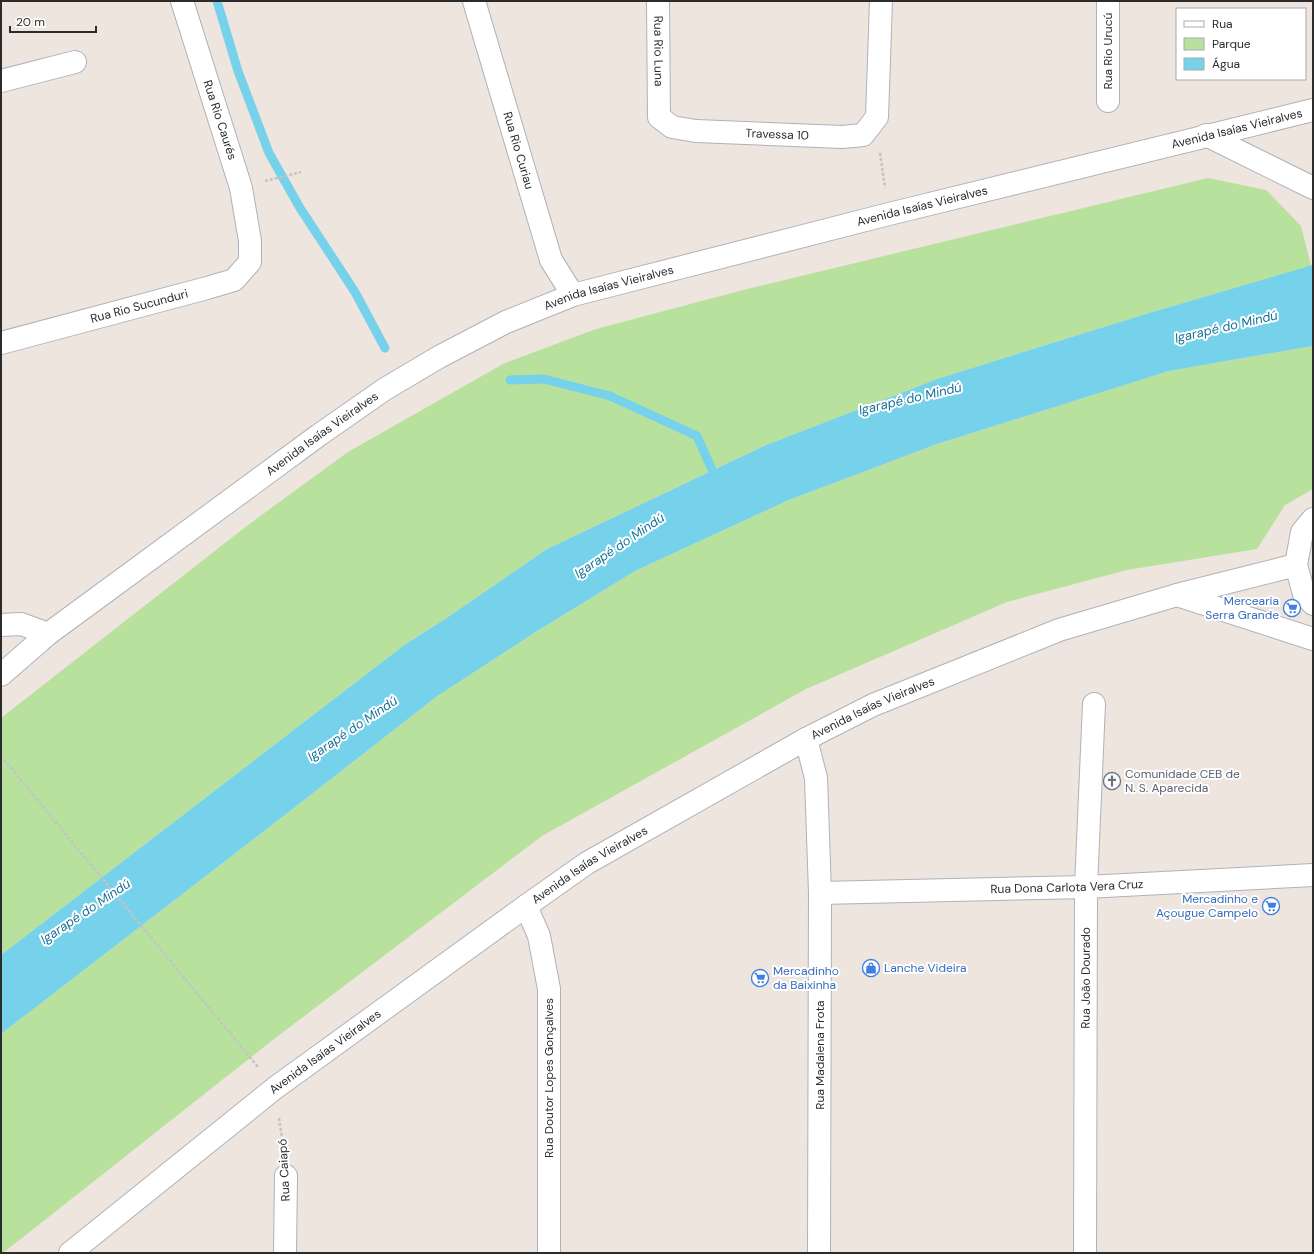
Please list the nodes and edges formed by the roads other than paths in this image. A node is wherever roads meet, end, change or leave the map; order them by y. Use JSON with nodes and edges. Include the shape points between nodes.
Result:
{"nodes":[{"id":1,"x":182,"y":1,"type":"edge"},
{"id":2,"x":474,"y":1,"type":"edge"},
{"id":3,"x":658,"y":1,"type":"edge"},
{"id":4,"x":881,"y":1,"type":"edge"},
{"id":5,"x":1108,"y":1,"type":"edge"},
{"id":6,"x":75,"y":62,"type":"dead end"},
{"id":7,"x":1,"y":81,"type":"edge"},
{"id":8,"x":658,"y":100,"type":"joint"},
{"id":9,"x":1108,"y":100,"type":"dead end"},
{"id":10,"x":1313,"y":110,"type":"edge"},
{"id":11,"x":1206,"y":135,"type":"junction"},
{"id":12,"x":1313,"y":188,"type":"edge"},
{"id":13,"x":250,"y":241,"type":"joint"},
{"id":14,"x":573,"y":296,"type":"junction"},
{"id":15,"x":1,"y":343,"type":"edge"},
{"id":16,"x":1313,"y":519,"type":"edge"},
{"id":17,"x":1296,"y":565,"type":"junction"},
{"id":18,"x":1177,"y":595,"type":"junction"},
{"id":19,"x":1313,"y":604,"type":"edge"},
{"id":20,"x":1,"y":625,"type":"edge"},
{"id":21,"x":48,"y":634,"type":"junction"},
{"id":22,"x":1313,"y":639,"type":"edge"},
{"id":23,"x":1,"y":675,"type":"edge"},
{"id":24,"x":1094,"y":704,"type":"dead end"},
{"id":25,"x":806,"y":739,"type":"junction"},
{"id":26,"x":1313,"y":875,"type":"edge"},
{"id":27,"x":1086,"y":886,"type":"junction"},
{"id":28,"x":820,"y":893,"type":"junction"},
{"id":29,"x":526,"y":906,"type":"junction"},
{"id":30,"x":286,"y":1176,"type":"road end"},
{"id":31,"x":70,"y":1253,"type":"edge"},
{"id":32,"x":285,"y":1253,"type":"edge"},
{"id":33,"x":550,"y":1253,"type":"edge"},
{"id":34,"x":819,"y":1253,"type":"edge"},
{"id":35,"x":1085,"y":1253,"type":"edge"}],
"edges":[{"from":1,"to":13,"type":"street","name":"Rua Rio Caurés","via":[[241,188]]},
{"from":2,"to":14,"type":"street","name":"Rua Rio Curiau","via":[[551,260]]},
{"from":3,"to":8,"type":"street","name":"Rua Rio Luna"},
{"from":4,"to":8,"type":"street","name":"Travessa 10","via":[[877,117],[863,135],[842,137],[696,131],[672,127],[659,117]]},
{"from":5,"to":9,"type":"street","name":"Rua Rio Urucú"},
{"from":6,"to":7,"type":"street"},
{"from":10,"to":11,"type":"street","name":"Avenida Isaías Vieiralves"},
{"from":11,"to":12,"type":"street"},
{"from":11,"to":14,"type":"street","name":"Avenida Isaías Vieiralves"},
{"from":13,"to":15,"type":"street","name":"Rua Rio Sucunduri","via":[[250,262],[234,280]]},
{"from":14,"to":21,"type":"street","name":"Avenida Isaías Vieiralves","via":[[506,322],[385,389]]},
{"from":16,"to":17,"type":"street","via":[[1302,532]]},
{"from":17,"to":18,"type":"street","name":"Avenida Isaías Vieiralves"},
{"from":17,"to":19,"type":"street","via":[[1304,594]]},
{"from":18,"to":22,"type":"street"},
{"from":18,"to":25,"type":"street","name":"Avenida Isaías Vieiralves","via":[[1059,630],[873,705]]},
{"from":20,"to":21,"type":"street","via":[[21,624]]},
{"from":21,"to":23,"type":"street","name":"Avenida Isaías Vieiralves"},
{"from":24,"to":27,"type":"street","name":"Rua João Dourado"},
{"from":25,"to":28,"type":"street","name":"Rua Madalena Frota","via":[[816,778]]},
{"from":25,"to":29,"type":"street","name":"Avenida Isaías Vieiralves","via":[[587,863]]},
{"from":26,"to":27,"type":"street","name":"Rua Dona Carlota Vera Cruz"},
{"from":27,"to":28,"type":"street","name":"Rua Dona Carlota Vera Cruz"},
{"from":27,"to":35,"type":"street","name":"Rua João Dourado"},
{"from":28,"to":34,"type":"street","name":"Rua Madalena Frota"},
{"from":29,"to":31,"type":"street","name":"Avenida Isaías Vieiralves","via":[[275,1088]]},
{"from":29,"to":33,"type":"street","name":"Rua Doutor Lopes Gonçalves","via":[[539,936],[549,988]]},
{"from":30,"to":32,"type":"street","name":"Rua Caiapó"}]}
